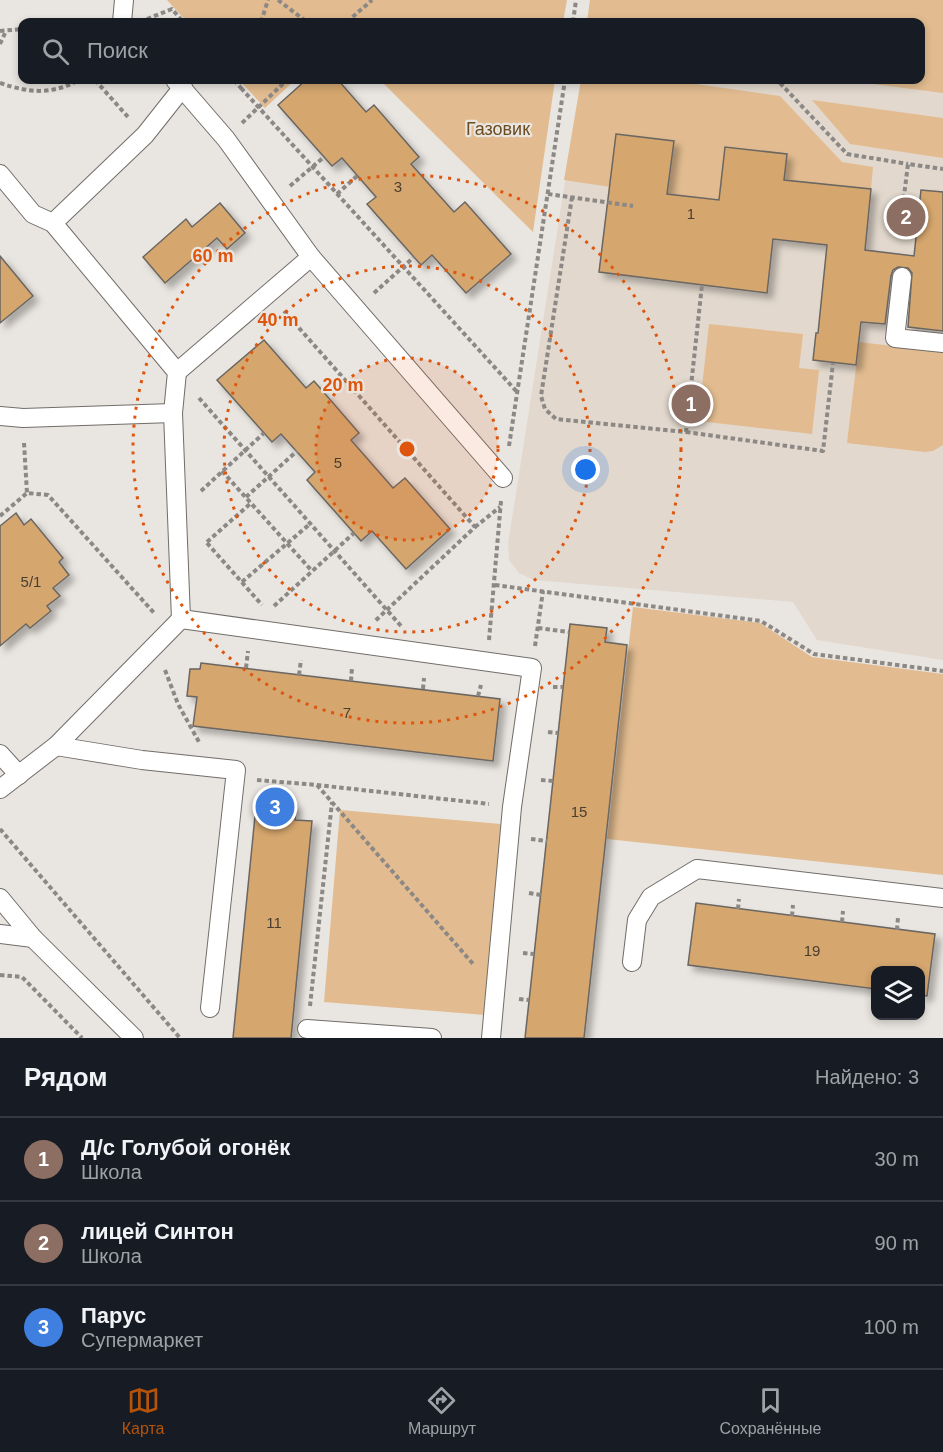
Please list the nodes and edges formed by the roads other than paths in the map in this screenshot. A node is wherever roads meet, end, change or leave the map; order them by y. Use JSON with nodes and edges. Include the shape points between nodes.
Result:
{"nodes":[{"id":1,"x":124,"y":0,"type":"edge"},
{"id":2,"x":122,"y":18,"type":"edge"},
{"id":3,"x":178,"y":84,"type":"edge"},
{"id":4,"x":180,"y":84,"type":"edge"},
{"id":5,"x":0,"y":174,"type":"edge"},
{"id":6,"x":53,"y":223,"type":"junction"},
{"id":7,"x":311,"y":257,"type":"junction"},
{"id":8,"x":902,"y":277,"type":"dead end"},
{"id":9,"x":943,"y":343,"type":"edge"},
{"id":10,"x":177,"y":372,"type":"junction"},
{"id":11,"x":173,"y":413,"type":"junction"},
{"id":12,"x":0,"y":416,"type":"edge"},
{"id":13,"x":503,"y":478,"type":"road end"},
{"id":14,"x":175,"y":624,"type":"junction"},
{"id":15,"x":56,"y":746,"type":"junction"},
{"id":16,"x":0,"y":754,"type":"edge"},
{"id":17,"x":19,"y":775,"type":"junction"},
{"id":18,"x":0,"y":789,"type":"edge"},
{"id":19,"x":0,"y":898,"type":"edge"},
{"id":20,"x":943,"y":898,"type":"edge"},
{"id":21,"x":0,"y":934,"type":"edge"},
{"id":22,"x":33,"y":938,"type":"junction"},
{"id":23,"x":632,"y":962,"type":"dead end"},
{"id":24,"x":210,"y":1008,"type":"dead end"},
{"id":25,"x":308,"y":1029,"type":"road end"},
{"id":26,"x":134,"y":1038,"type":"edge"},
{"id":27,"x":432,"y":1038,"type":"edge"},
{"id":28,"x":491,"y":1038,"type":"edge"}],
"edges":[{"from":1,"to":2,"type":"lane"},
{"from":3,"to":6,"type":"lane","via":[[144,135]]},
{"from":4,"to":7,"type":"lane","via":[[226,139]]},
{"from":5,"to":6,"type":"lane","via":[[33,214]]},
{"from":6,"to":10,"type":"lane"},
{"from":7,"to":10,"type":"lane"},
{"from":7,"to":13,"type":"lane"},
{"from":8,"to":9,"type":"lane","via":[[895,338]]},
{"from":10,"to":11,"type":"lane"},
{"from":11,"to":12,"type":"lane"},
{"from":11,"to":14,"type":"lane","via":[[179,557]]},
{"from":14,"to":15,"type":"lane"},
{"from":14,"to":28,"type":"lane","via":[[355,643],[532,668],[512,807]]},
{"from":15,"to":17,"type":"lane"},
{"from":15,"to":24,"type":"lane","via":[[236,770]]},
{"from":16,"to":17,"type":"lane"},
{"from":17,"to":18,"type":"lane"},
{"from":19,"to":22,"type":"lane"},
{"from":20,"to":23,"type":"lane","via":[[697,869],[651,897],[637,920]]},
{"from":21,"to":22,"type":"lane"},
{"from":22,"to":26,"type":"lane"},
{"from":25,"to":27,"type":"lane"}]}
